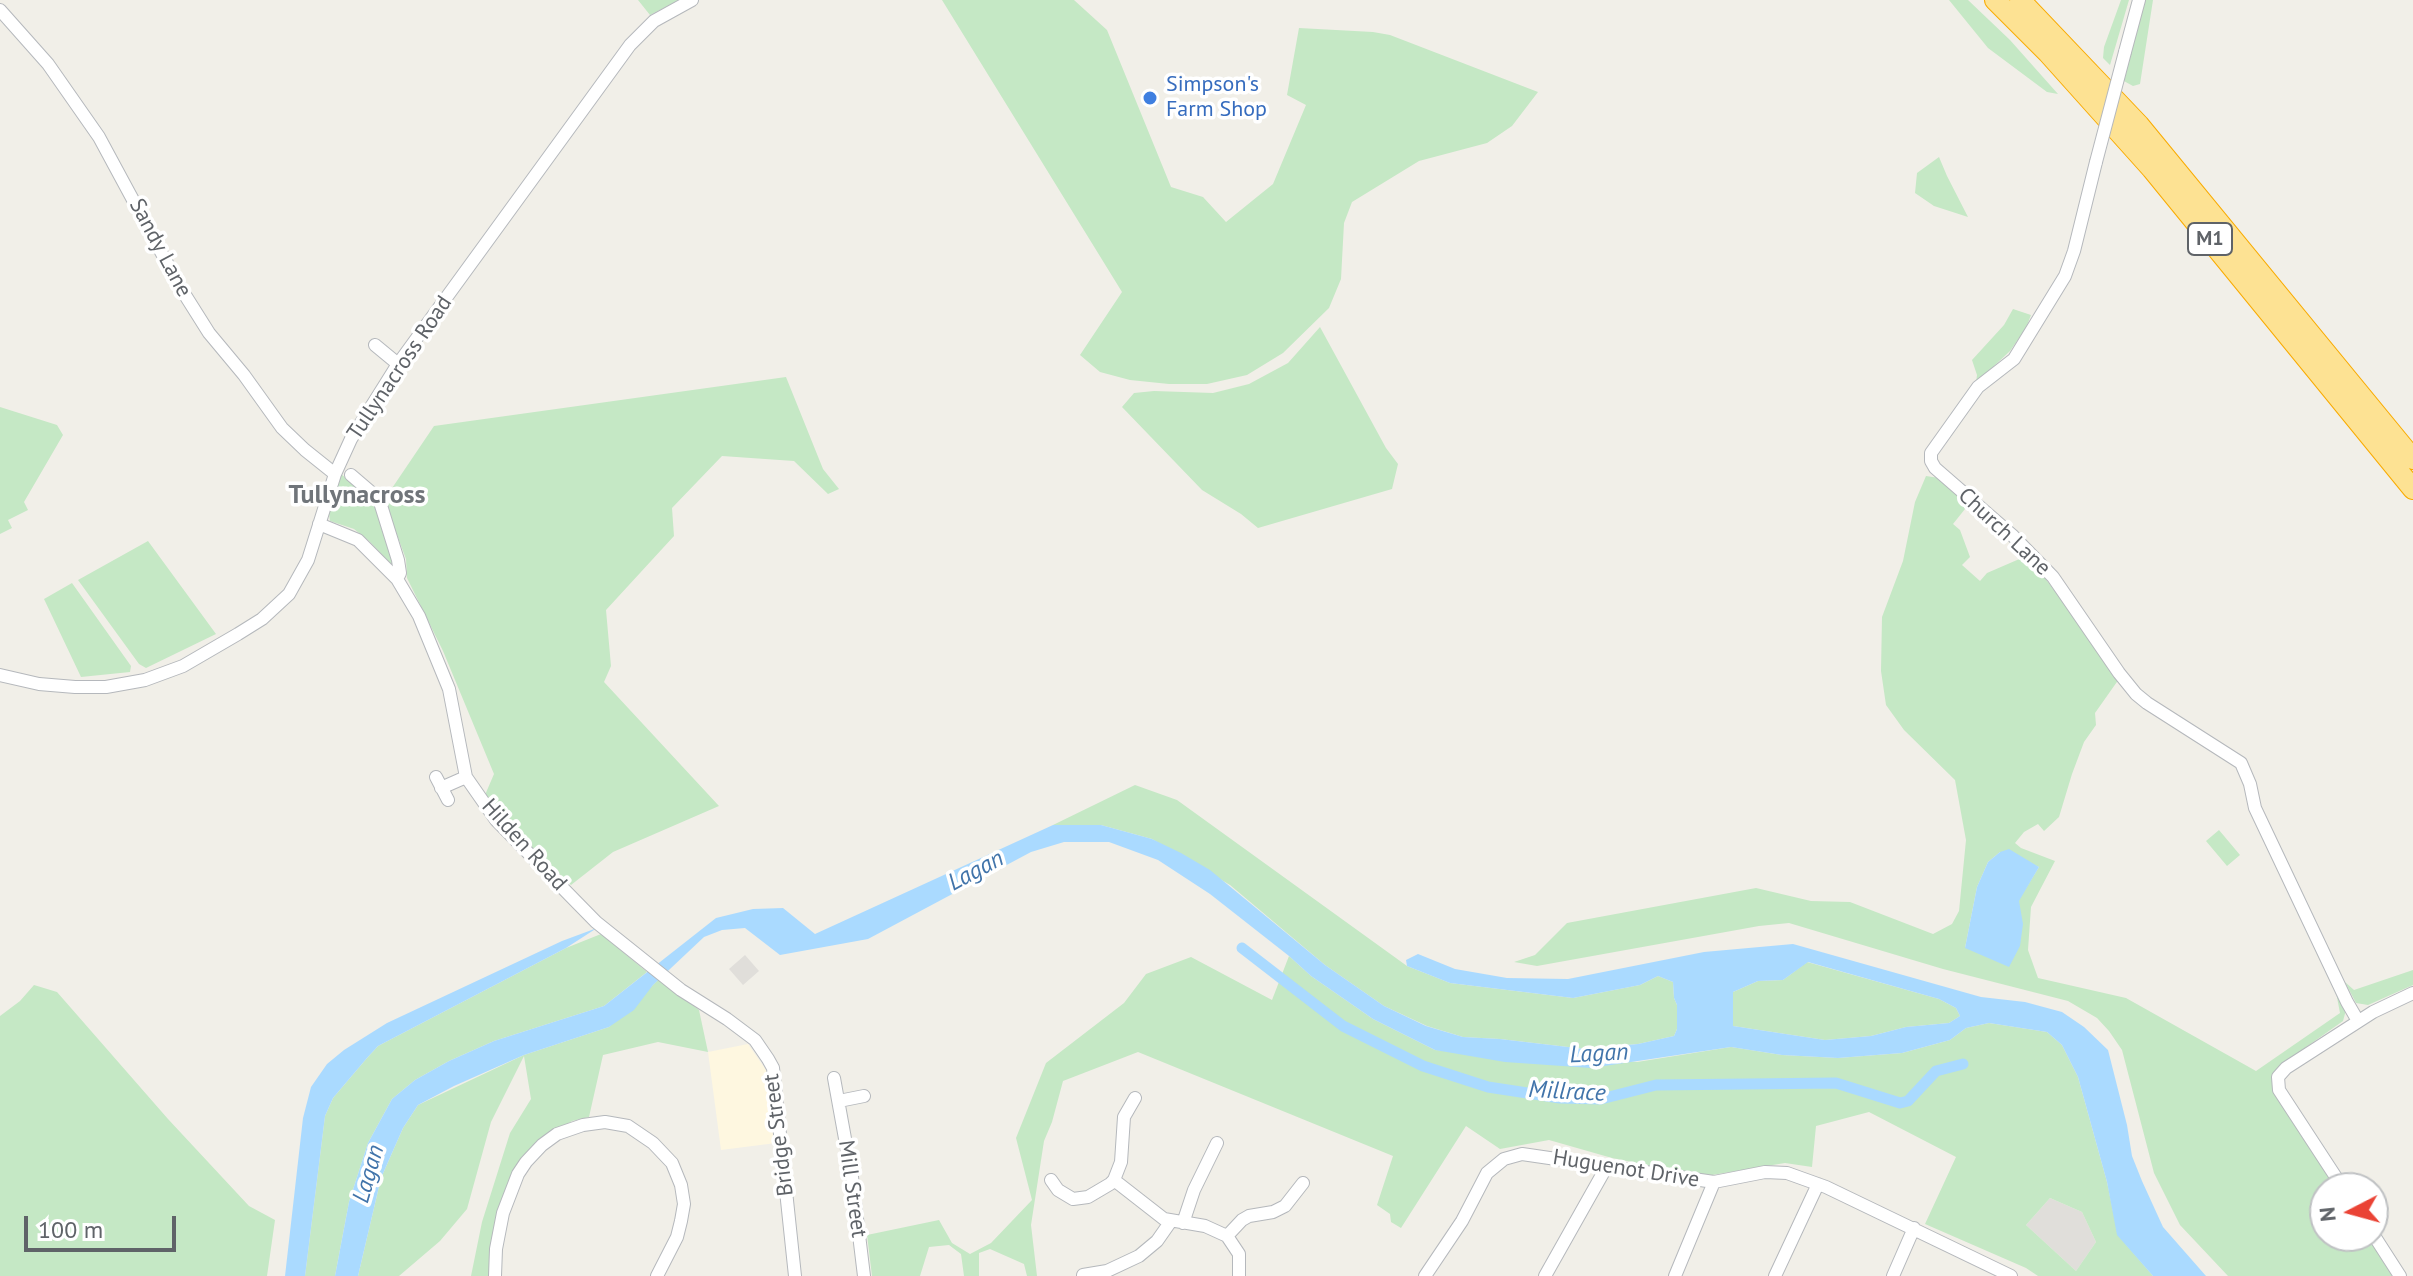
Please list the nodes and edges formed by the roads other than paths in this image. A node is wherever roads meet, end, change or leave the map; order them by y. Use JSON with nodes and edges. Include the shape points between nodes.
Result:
{"nodes":[{"id":1,"x":692,"y":0,"type":"edge"},
{"id":2,"x":1995,"y":0,"type":"edge"},
{"id":3,"x":2020,"y":0,"type":"edge"},
{"id":4,"x":2139,"y":0,"type":"edge"},
{"id":5,"x":0,"y":10,"type":"edge"},
{"id":6,"x":375,"y":345,"type":"dead end"},
{"id":7,"x":398,"y":364,"type":"junction"},
{"id":8,"x":2413,"y":459,"type":"edge"},
{"id":9,"x":335,"y":474,"type":"junction"},
{"id":10,"x":351,"y":475,"type":"dead end"},
{"id":11,"x":2413,"y":489,"type":"edge"},
{"id":12,"x":319,"y":524,"type":"junction"},
{"id":13,"x":397,"y":579,"type":"junction"},
{"id":14,"x":0,"y":675,"type":"edge"},
{"id":15,"x":466,"y":777,"type":"junction"},
{"id":16,"x":448,"y":800,"type":"dead end"},
{"id":17,"x":637,"y":954,"type":"joint"},
{"id":18,"x":2413,"y":993,"type":"edge"},
{"id":19,"x":2358,"y":1021,"type":"junction"},
{"id":20,"x":834,"y":1078,"type":"dead end"},
{"id":21,"x":864,"y":1096,"type":"dead end"},
{"id":22,"x":1135,"y":1098,"type":"dead end"},
{"id":23,"x":839,"y":1101,"type":"junction"},
{"id":24,"x":1217,"y":1143,"type":"dead end"},
{"id":25,"x":1607,"y":1166,"type":"junction"},
{"id":26,"x":2333,"y":1172,"type":"edge"},
{"id":27,"x":1051,"y":1180,"type":"dead end"},
{"id":28,"x":1114,"y":1180,"type":"junction"},
{"id":29,"x":1714,"y":1182,"type":"junction"},
{"id":30,"x":1303,"y":1183,"type":"dead end"},
{"id":31,"x":1818,"y":1184,"type":"junction"},
{"id":32,"x":1177,"y":1222,"type":"junction"},
{"id":33,"x":1914,"y":1228,"type":"junction"},
{"id":34,"x":1227,"y":1236,"type":"junction"},
{"id":35,"x":2385,"y":1252,"type":"edge"},
{"id":36,"x":1083,"y":1275,"type":"edge"},
{"id":37,"x":495,"y":1276,"type":"edge"},
{"id":38,"x":657,"y":1276,"type":"edge"},
{"id":39,"x":795,"y":1276,"type":"edge"},
{"id":40,"x":864,"y":1276,"type":"edge"},
{"id":41,"x":1239,"y":1276,"type":"edge"},
{"id":42,"x":1425,"y":1276,"type":"edge"},
{"id":43,"x":1545,"y":1276,"type":"edge"},
{"id":44,"x":1675,"y":1276,"type":"edge"},
{"id":45,"x":1775,"y":1276,"type":"edge"},
{"id":46,"x":1893,"y":1276,"type":"edge"},
{"id":47,"x":2011,"y":1276,"type":"edge"},
{"id":48,"x":2400,"y":1276,"type":"edge"}],
"edges":[{"from":1,"to":7,"type":"street","name":"Tullynacross Road","via":[[654,21],[630,45]]},
{"from":2,"to":11,"type":"highway","number":"M1","via":[[2152,169]]},
{"from":3,"to":8,"type":"highway","number":"M1","via":[[2139,125]]},
{"from":4,"to":19,"type":"street","name":"Church Lane","bridge":true,"via":[[2068,270],[2014,359],[1978,387],[1931,453],[1931,461],[2053,577],[2136,694],[2241,763],[2255,808]]},
{"from":5,"to":9,"type":"street","name":"Sandy Lane","via":[[48,64],[99,137],[209,333],[282,428]]},
{"from":6,"to":7,"type":"street"},
{"from":7,"to":9,"type":"street","name":"Tullynacross Road"},
{"from":9,"to":12,"type":"street","name":"Tullynacross Road"},
{"from":10,"to":13,"type":"street","name":"Hilden Road","via":[[379,499],[398,560]]},
{"from":12,"to":13,"type":"street","name":"Hilden Road","via":[[358,540]]},
{"from":12,"to":14,"type":"street","name":"Tullynacross Road","via":[[308,560],[289,594],[262,619],[183,666],[106,687],[39,684]]},
{"from":13,"to":15,"type":"street","name":"Hilden Road","via":[[419,616],[449,689]]},
{"from":15,"to":16,"type":"street","via":[[438,783]]},
{"from":15,"to":17,"type":"street","name":"Hilden Road","via":[[496,820],[596,922]]},
{"from":17,"to":39,"type":"street","name":"Bridge Street","via":[[755,1040],[773,1068]]},
{"from":18,"to":19,"type":"street"},
{"from":19,"to":26,"type":"street","via":[[2286,1068],[2277,1081]]},
{"from":20,"to":23,"type":"street","name":"Mill Street"},
{"from":21,"to":23,"type":"street"},
{"from":22,"to":28,"type":"street","via":[[1124,1117],[1123,1150]]},
{"from":23,"to":40,"type":"street","name":"Mill Street"},
{"from":24,"to":32,"type":"street"},
{"from":25,"to":29,"type":"street","name":"Huguenot Drive"},
{"from":25,"to":42,"type":"street","name":"Huguenot Drive","via":[[1522,1154],[1504,1159],[1487,1173]]},
{"from":25,"to":43,"type":"street"},
{"from":27,"to":28,"type":"street","via":[[1065,1195],[1080,1199]]},
{"from":28,"to":32,"type":"street","via":[[1157,1215]]},
{"from":29,"to":31,"type":"street","name":"Huguenot Drive","via":[[1776,1172]]},
{"from":29,"to":44,"type":"street"},
{"from":30,"to":34,"type":"street","via":[[1285,1206],[1249,1216]]},
{"from":31,"to":33,"type":"street","name":"Huguenot Drive"},
{"from":31,"to":45,"type":"street"},
{"from":32,"to":34,"type":"street"},
{"from":32,"to":36,"type":"street","via":[[1139,1256]]},
{"from":33,"to":46,"type":"street"},
{"from":33,"to":47,"type":"street","name":"Huguenot Drive"},
{"from":34,"to":41,"type":"street","via":[[1239,1254]]},
{"from":35,"to":48,"type":"street"},
{"from":37,"to":38,"type":"street","via":[[503,1213],[526,1162],[557,1134],[605,1122],[628,1126],[653,1143],[672,1163],[681,1185],[684,1204],[677,1237]]}]}
